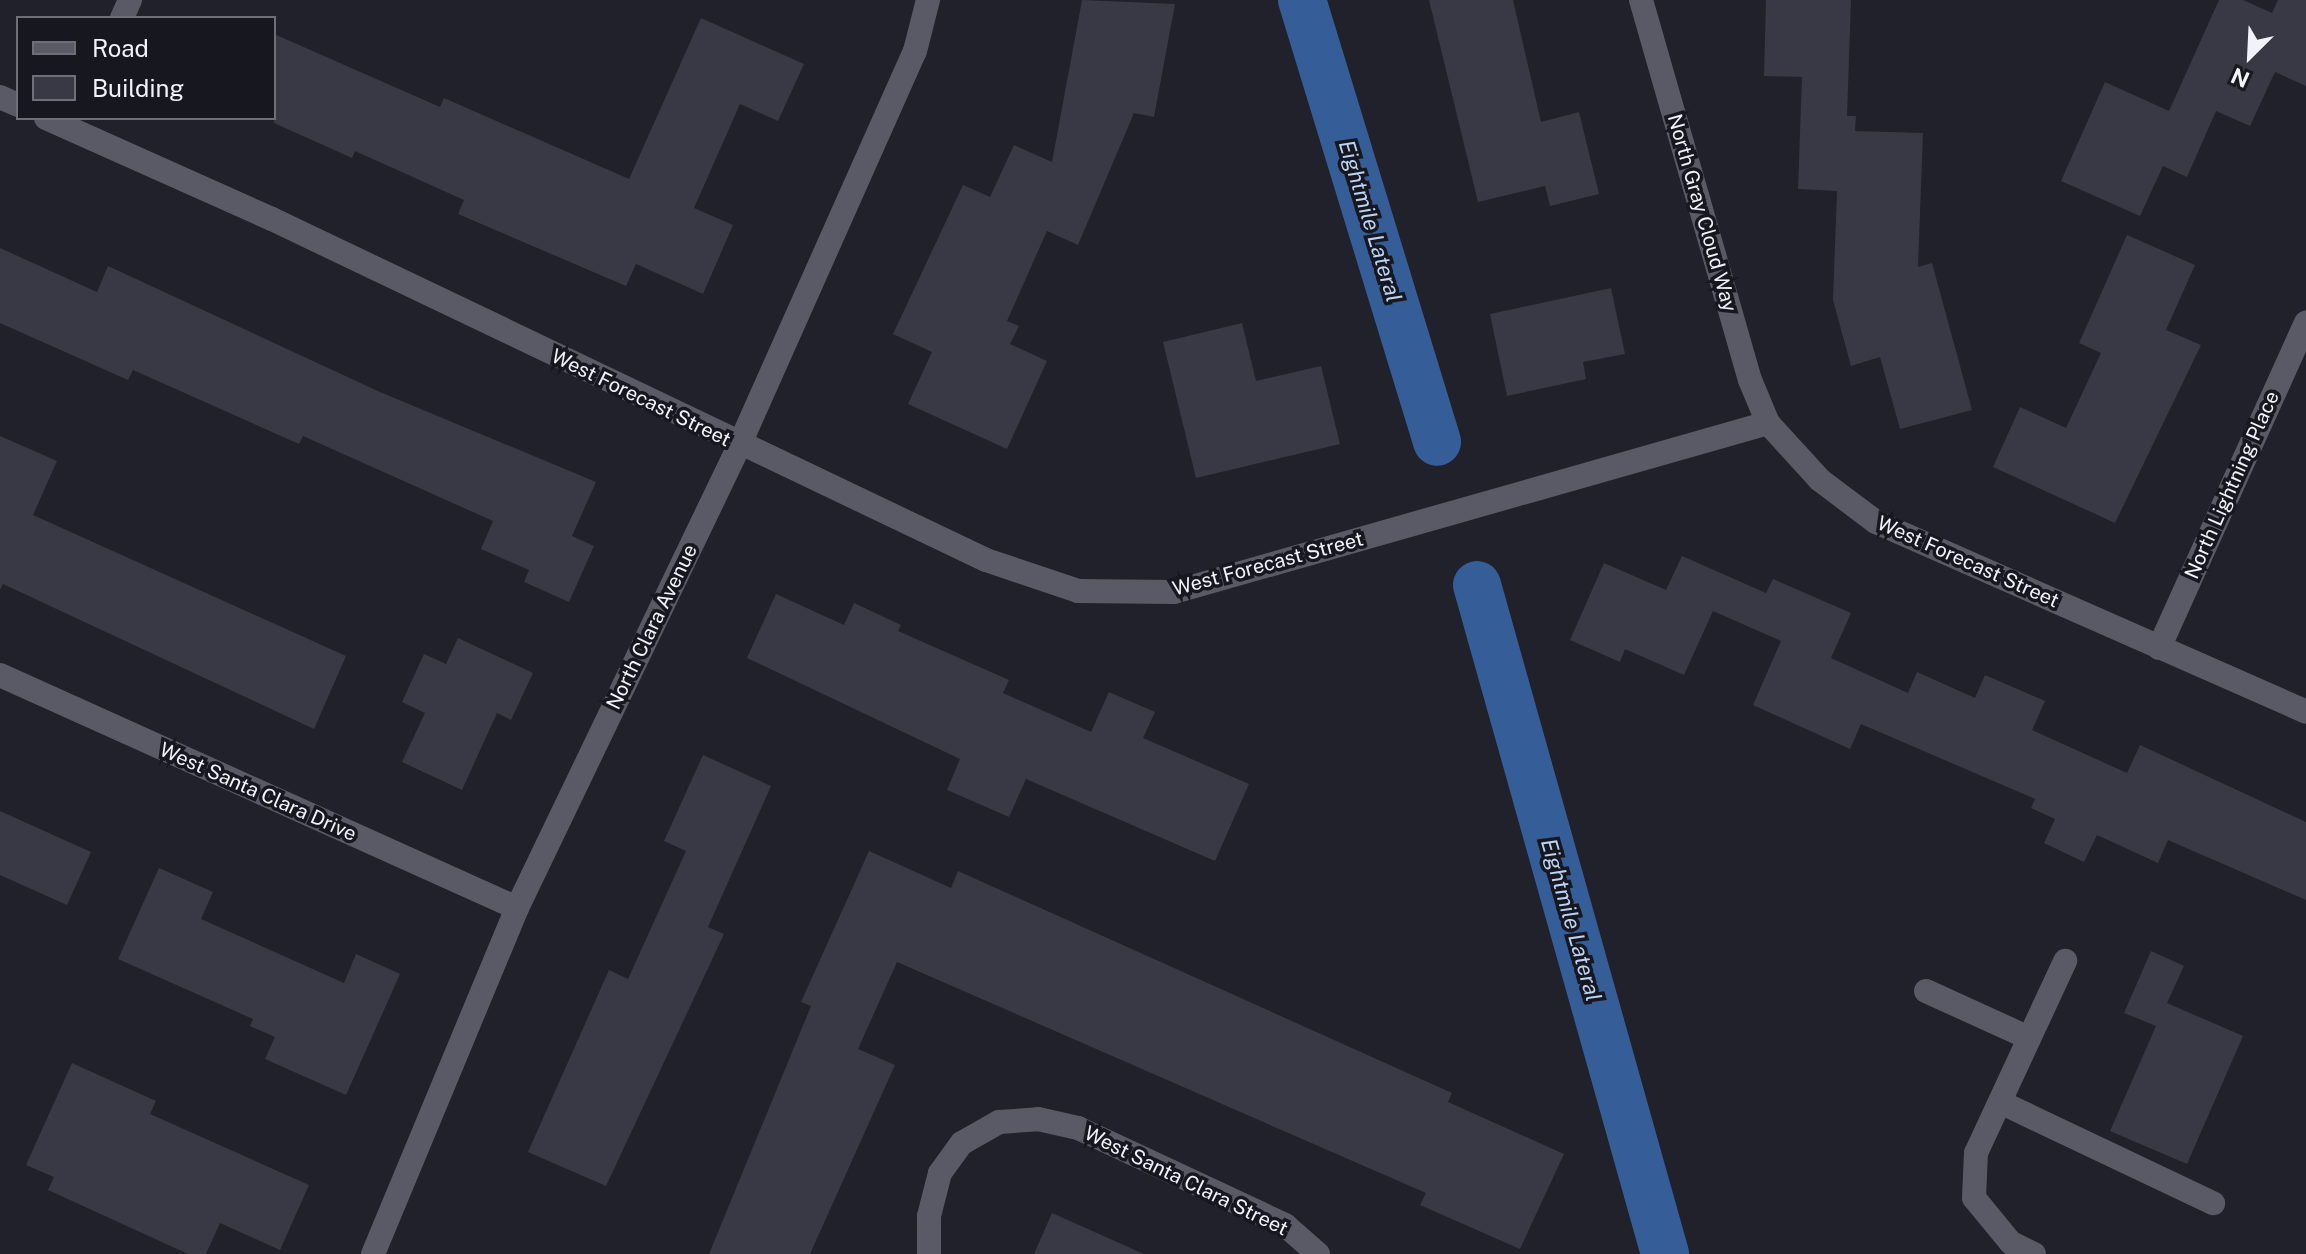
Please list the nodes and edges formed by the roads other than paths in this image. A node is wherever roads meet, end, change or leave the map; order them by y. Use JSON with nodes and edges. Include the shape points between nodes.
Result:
{"nodes":[{"id":1,"x":928,"y":0,"type":"edge"},
{"id":2,"x":1641,"y":0,"type":"edge"},
{"id":3,"x":74,"y":124,"type":"edge"},
{"id":4,"x":2306,"y":323,"type":"edge"},
{"id":5,"x":1768,"y":423,"type":"junction"},
{"id":6,"x":739,"y":446,"type":"junction"},
{"id":7,"x":2159,"y":648,"type":"junction"},
{"id":8,"x":0,"y":675,"type":"edge"},
{"id":9,"x":2306,"y":712,"type":"edge"},
{"id":10,"x":517,"y":908,"type":"junction"},
{"id":11,"x":2065,"y":961,"type":"dead end"},
{"id":12,"x":1926,"y":991,"type":"dead end"},
{"id":13,"x":2029,"y":1038,"type":"junction"},
{"id":14,"x":2000,"y":1102,"type":"junction"},
{"id":15,"x":2213,"y":1203,"type":"dead end"},
{"id":16,"x":373,"y":1254,"type":"edge"},
{"id":17,"x":929,"y":1254,"type":"edge"},
{"id":18,"x":1318,"y":1254,"type":"edge"},
{"id":19,"x":2034,"y":1254,"type":"edge"}],
"edges":[{"from":1,"to":6,"type":"street","name":"North Clara Avenue","via":[[915,51]]},
{"from":2,"to":5,"type":"street","name":"North Gray Cloud Way","via":[[1750,380]]},
{"from":3,"to":6,"type":"street","name":"West Forecast Street"},
{"from":4,"to":7,"type":"street","name":"North Lightning Place"},
{"from":5,"to":6,"type":"street","name":"West Forecast Street","via":[[1174,592],[1078,591],[986,560]]},
{"from":5,"to":7,"type":"street","name":"West Forecast Street","via":[[1820,480],[1876,522]]},
{"from":6,"to":10,"type":"street","name":"North Clara Avenue"},
{"from":7,"to":9,"type":"street","name":"West Forecast Street"},
{"from":8,"to":10,"type":"street","name":"West Santa Clara Drive"},
{"from":10,"to":16,"type":"street","name":"North Clara Avenue"},
{"from":11,"to":13,"type":"street"},
{"from":12,"to":13,"type":"street"},
{"from":13,"to":14,"type":"street"},
{"from":14,"to":15,"type":"street"},
{"from":14,"to":19,"type":"street","via":[[1976,1153],[1974,1198],[2011,1243]]},
{"from":17,"to":18,"type":"street","name":"West Santa Clara Street","via":[[929,1216],[940,1173],[962,1143],[999,1122],[1038,1119],[1078,1128],[1285,1225]]}]}
